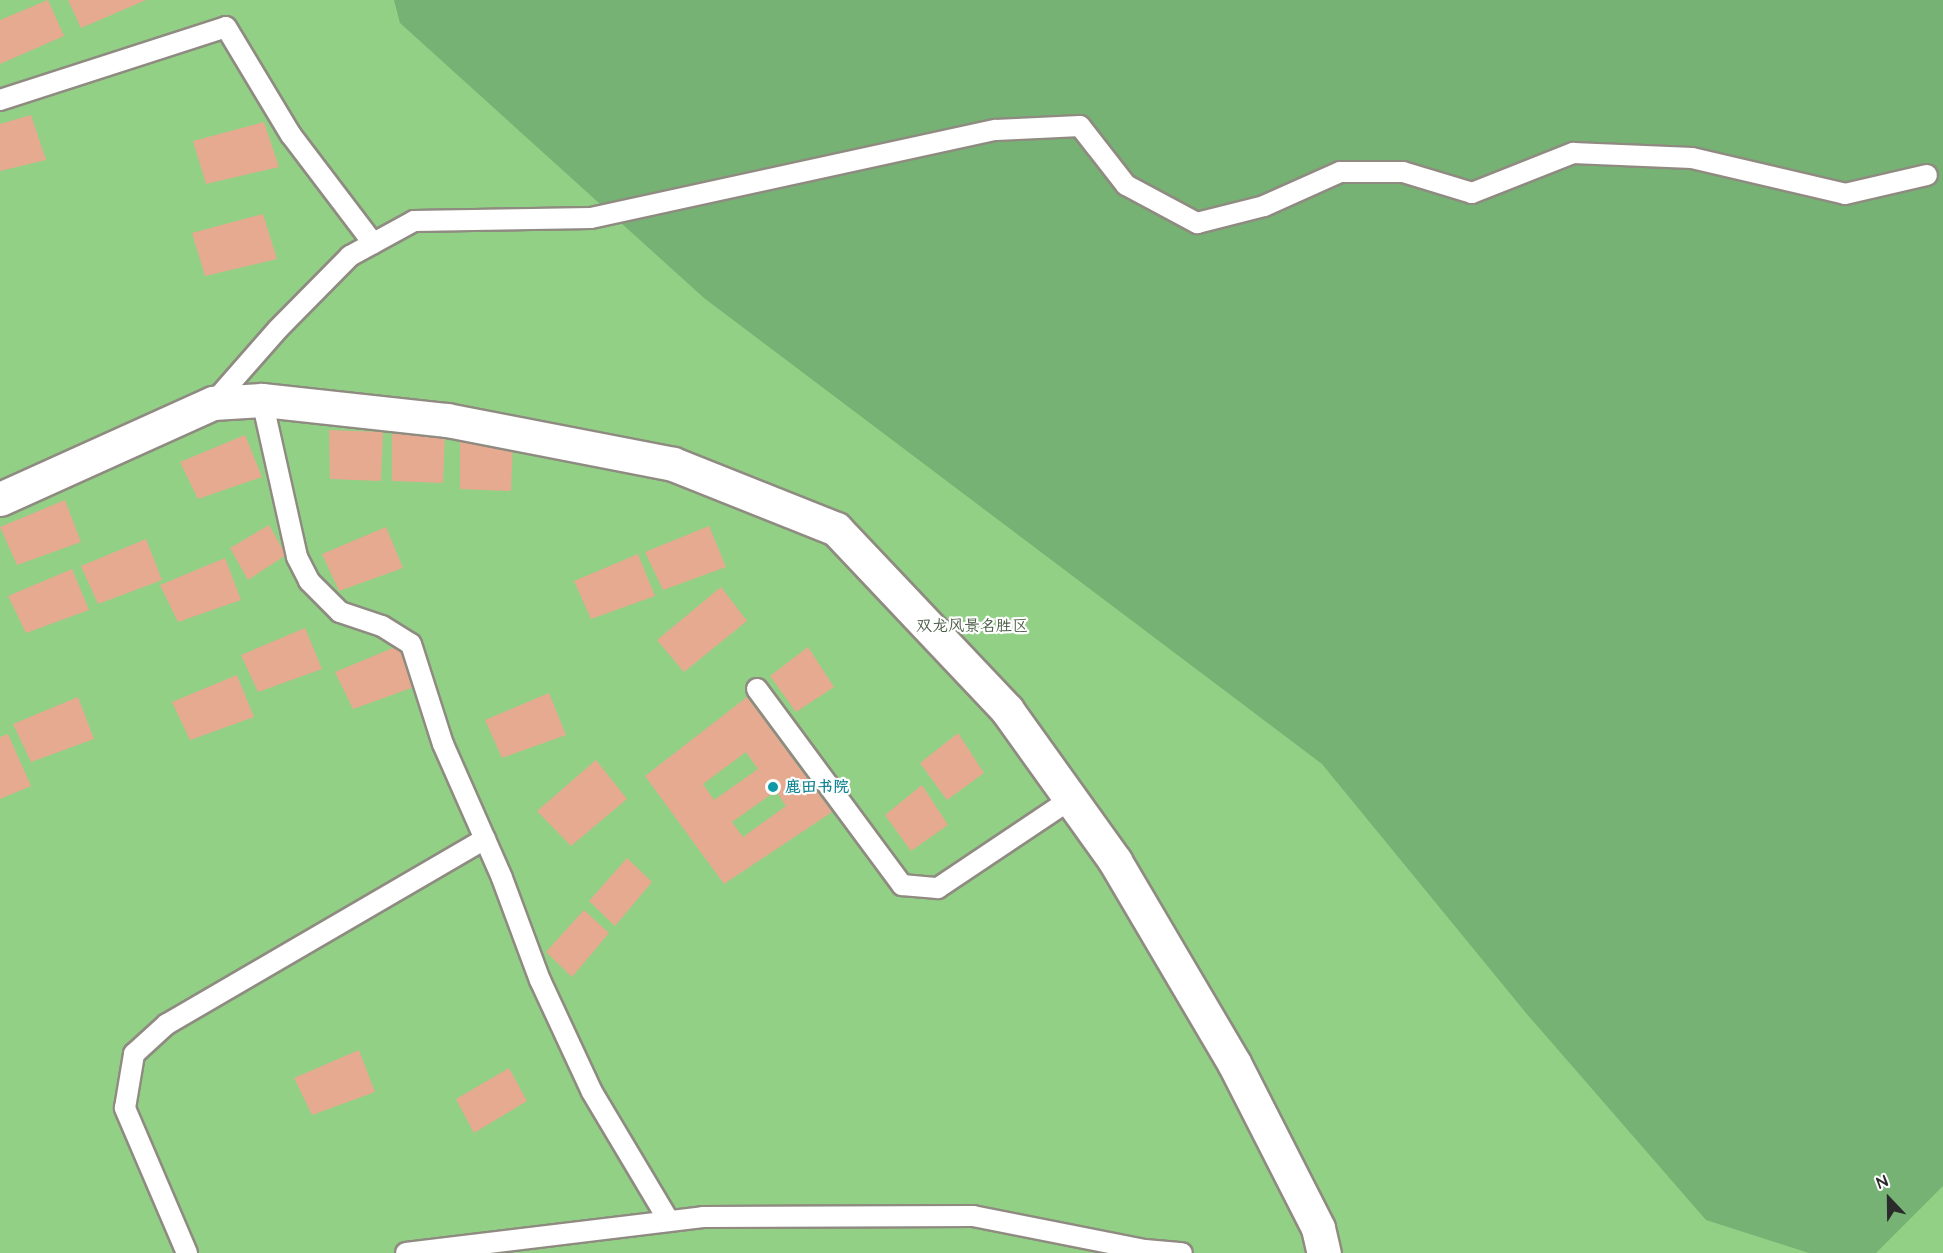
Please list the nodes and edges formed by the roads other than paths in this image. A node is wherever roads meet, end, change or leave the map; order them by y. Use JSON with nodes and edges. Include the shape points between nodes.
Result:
{"nodes":[{"id":1,"x":0,"y":100,"type":"edge"},
{"id":2,"x":1927,"y":175,"type":"dead end"},
{"id":3,"x":373,"y":243,"type":"junction"},
{"id":4,"x":262,"y":400,"type":"junction"},
{"id":5,"x":213,"y":403,"type":"junction"},
{"id":6,"x":0,"y":499,"type":"edge"},
{"id":7,"x":757,"y":689,"type":"dead end"},
{"id":8,"x":1071,"y":799,"type":"junction"},
{"id":9,"x":485,"y":839,"type":"junction"},
{"id":10,"x":669,"y":1221,"type":"junction"},
{"id":11,"x":186,"y":1253,"type":"edge"},
{"id":12,"x":406,"y":1253,"type":"edge"},
{"id":13,"x":1182,"y":1253,"type":"edge"},
{"id":14,"x":1324,"y":1253,"type":"edge"}],
"edges":[{"from":1,"to":3,"type":"lane","via":[[226,27],[291,135]]},
{"from":2,"to":3,"type":"lane","via":[[1845,194],[1692,158],[1574,153],[1472,193],[1403,172],[1340,172],[1264,206],[1197,223],[1126,186],[1080,126],[996,130],[591,218],[414,221]]},
{"from":3,"to":5,"type":"lane","via":[[350,256]]},
{"from":4,"to":5,"type":"street"},
{"from":4,"to":8,"type":"street","via":[[447,420],[673,464],[836,529],[1007,710]]},
{"from":4,"to":9,"type":"lane","via":[[297,557],[309,581],[340,612],[382,626],[411,644],[443,744]]},
{"from":5,"to":6,"type":"street"},
{"from":7,"to":8,"type":"lane","via":[[902,885],[938,888]]},
{"from":8,"to":14,"type":"street","via":[[1114,861],[1234,1063],[1318,1228]]},
{"from":9,"to":10,"type":"lane","via":[[540,980],[592,1092]]},
{"from":9,"to":11,"type":"lane","via":[[167,1024],[134,1053],[125,1108]]},
{"from":10,"to":12,"type":"lane"},
{"from":10,"to":13,"type":"lane","via":[[703,1217],[973,1216],[1145,1251]]}]}
